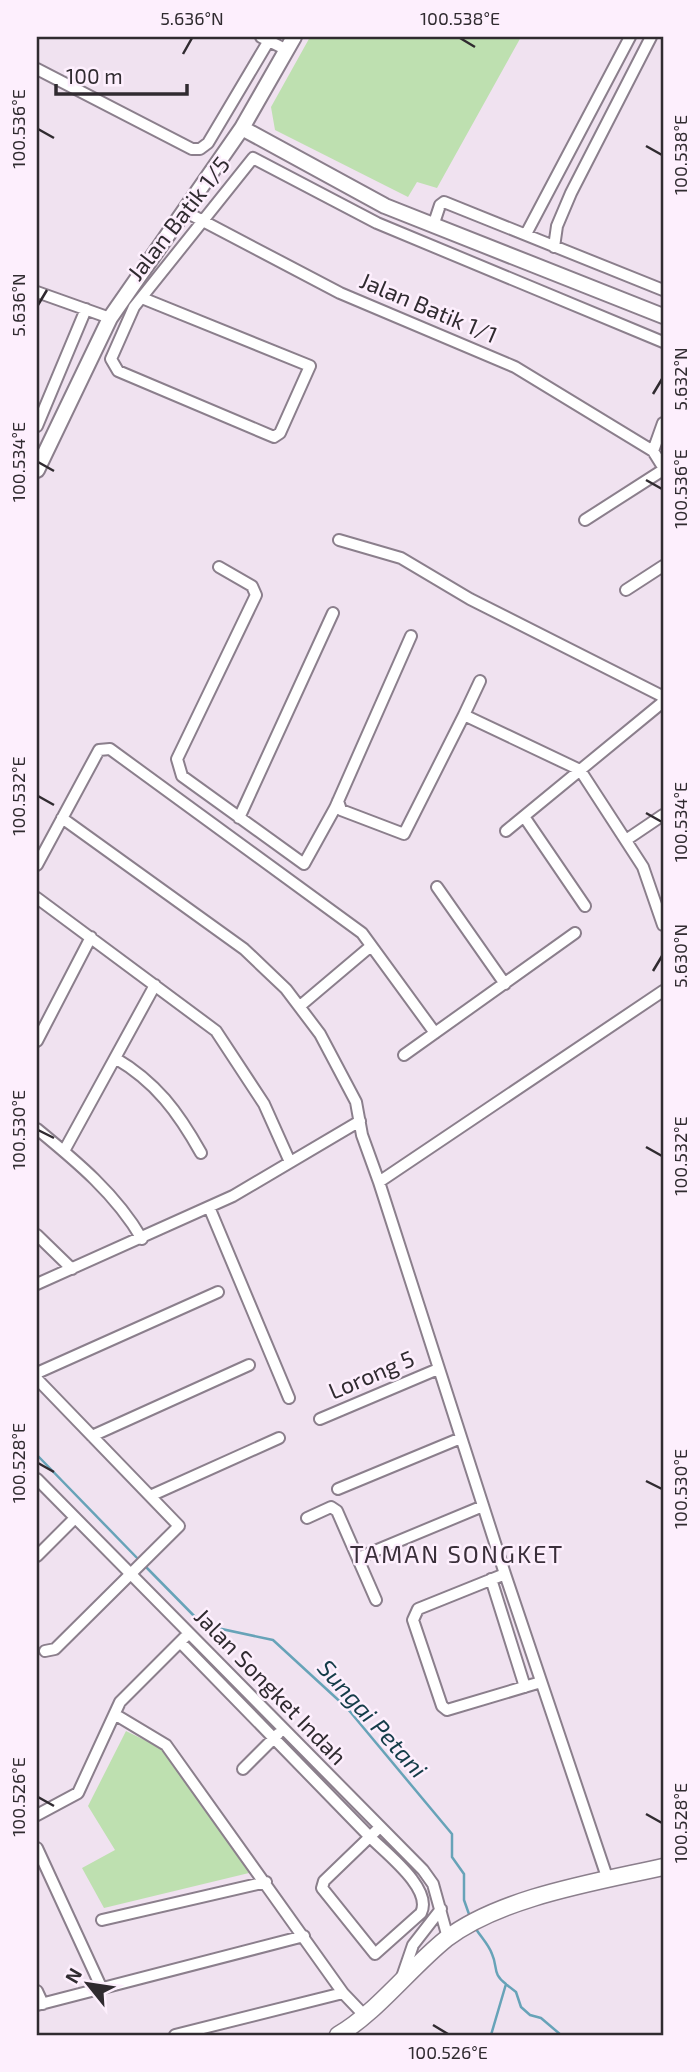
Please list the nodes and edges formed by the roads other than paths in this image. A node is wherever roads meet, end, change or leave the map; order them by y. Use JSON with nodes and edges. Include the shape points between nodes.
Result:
{"nodes":[{"id":1,"x":630,"y":37,"type":"edge"},
{"id":2,"x":651,"y":37,"type":"edge"},
{"id":3,"x":267,"y":38,"type":"edge"},
{"id":4,"x":290,"y":43,"type":"edge"},
{"id":5,"x":644,"y":50,"type":"junction"},
{"id":6,"x":621,"y":54,"type":"junction"},
{"id":7,"x":37,"y":69,"type":"edge"},
{"id":8,"x":242,"y":128,"type":"junction"},
{"id":9,"x":553,"y":182,"type":"junction"},
{"id":10,"x":571,"y":193,"type":"junction"},
{"id":11,"x":184,"y":211,"type":"junction"},
{"id":12,"x":203,"y":220,"type":"junction"},
{"id":13,"x":433,"y":226,"type":"junction"},
{"id":14,"x":526,"y":234,"type":"junction"},
{"id":15,"x":554,"y":247,"type":"junction"},
{"id":16,"x":663,"y":290,"type":"edge"},
{"id":17,"x":37,"y":292,"type":"edge"},
{"id":18,"x":142,"y":298,"type":"junction"},
{"id":19,"x":86,"y":309,"type":"junction"},
{"id":20,"x":663,"y":316,"type":"edge"},
{"id":21,"x":110,"y":318,"type":"junction"},
{"id":22,"x":663,"y":342,"type":"edge"},
{"id":23,"x":663,"y":423,"type":"edge"},
{"id":24,"x":37,"y":426,"type":"edge"},
{"id":25,"x":653,"y":451,"type":"junction"},
{"id":26,"x":663,"y":469,"type":"edge"},
{"id":27,"x":37,"y":470,"type":"edge"},
{"id":28,"x":585,"y":520,"type":"dead end"},
{"id":29,"x":339,"y":540,"type":"dead end"},
{"id":30,"x":663,"y":566,"type":"edge"},
{"id":31,"x":219,"y":567,"type":"dead end"},
{"id":32,"x":626,"y":590,"type":"dead end"},
{"id":33,"x":332,"y":613,"type":"dead end"},
{"id":34,"x":411,"y":636,"type":"dead end"},
{"id":35,"x":480,"y":681,"type":"dead end"},
{"id":36,"x":663,"y":701,"type":"edge"},
{"id":37,"x":464,"y":715,"type":"junction"},
{"id":38,"x":580,"y":770,"type":"junction"},
{"id":39,"x":338,"y":801,"type":"junction"},
{"id":40,"x":663,"y":815,"type":"edge"},
{"id":41,"x":62,"y":818,"type":"junction"},
{"id":42,"x":239,"y":818,"type":"junction"},
{"id":43,"x":525,"y":818,"type":"junction"},
{"id":44,"x":506,"y":831,"type":"dead end"},
{"id":45,"x":626,"y":840,"type":"junction"},
{"id":46,"x":37,"y":865,"type":"edge"},
{"id":47,"x":437,"y":887,"type":"dead end"},
{"id":48,"x":37,"y":898,"type":"edge"},
{"id":49,"x":661,"y":904,"type":"edge"},
{"id":50,"x":586,"y":906,"type":"dead end"},
{"id":51,"x":663,"y":925,"type":"edge"},
{"id":52,"x":575,"y":933,"type":"dead end"},
{"id":53,"x":90,"y":937,"type":"junction"},
{"id":54,"x":371,"y":946,"type":"junction"},
{"id":55,"x":505,"y":984,"type":"junction"},
{"id":56,"x":155,"y":985,"type":"junction"},
{"id":57,"x":663,"y":991,"type":"edge"},
{"id":58,"x":300,"y":1006,"type":"junction"},
{"id":59,"x":435,"y":1033,"type":"junction"},
{"id":60,"x":37,"y":1041,"type":"edge"},
{"id":61,"x":404,"y":1055,"type":"dead end"},
{"id":62,"x":115,"y":1058,"type":"junction"},
{"id":63,"x":360,"y":1121,"type":"junction"},
{"id":64,"x":37,"y":1129,"type":"edge"},
{"id":65,"x":64,"y":1151,"type":"junction"},
{"id":66,"x":201,"y":1153,"type":"dead end"},
{"id":67,"x":289,"y":1162,"type":"junction"},
{"id":68,"x":379,"y":1182,"type":"junction"},
{"id":69,"x":209,"y":1207,"type":"junction"},
{"id":70,"x":37,"y":1235,"type":"edge"},
{"id":71,"x":142,"y":1238,"type":"junction"},
{"id":72,"x":72,"y":1269,"type":"junction"},
{"id":73,"x":37,"y":1284,"type":"edge"},
{"id":74,"x":218,"y":1292,"type":"dead end"},
{"id":75,"x":249,"y":1365,"type":"dead end"},
{"id":76,"x":438,"y":1369,"type":"junction"},
{"id":77,"x":37,"y":1373,"type":"edge"},
{"id":78,"x":37,"y":1379,"type":"edge"},
{"id":79,"x":289,"y":1398,"type":"dead end"},
{"id":80,"x":320,"y":1419,"type":"dead end"},
{"id":81,"x":92,"y":1436,"type":"junction"},
{"id":82,"x":279,"y":1438,"type":"dead end"},
{"id":83,"x":461,"y":1438,"type":"junction"},
{"id":84,"x":37,"y":1479,"type":"edge"},
{"id":85,"x":338,"y":1489,"type":"dead end"},
{"id":86,"x":150,"y":1496,"type":"junction"},
{"id":87,"x":483,"y":1506,"type":"junction"},
{"id":88,"x":75,"y":1518,"type":"junction"},
{"id":89,"x":307,"y":1518,"type":"dead end"},
{"id":90,"x":37,"y":1556,"type":"edge"},
{"id":91,"x":358,"y":1558,"type":"junction"},
{"id":92,"x":134,"y":1571,"type":"junction"},
{"id":93,"x":505,"y":1574,"type":"junction"},
{"id":94,"x":491,"y":1579,"type":"junction"},
{"id":95,"x":376,"y":1600,"type":"dead end"},
{"id":96,"x":189,"y":1633,"type":"junction"},
{"id":97,"x":180,"y":1642,"type":"junction"},
{"id":98,"x":45,"y":1651,"type":"dead end"},
{"id":99,"x":541,"y":1682,"type":"junction"},
{"id":100,"x":525,"y":1687,"type":"junction"},
{"id":101,"x":116,"y":1715,"type":"junction"},
{"id":102,"x":283,"y":1728,"type":"junction"},
{"id":103,"x":274,"y":1738,"type":"junction"},
{"id":104,"x":243,"y":1769,"type":"dead end"},
{"id":105,"x":37,"y":1815,"type":"edge"},
{"id":106,"x":380,"y":1827,"type":"junction"},
{"id":107,"x":370,"y":1837,"type":"junction"},
{"id":108,"x":37,"y":1847,"type":"edge"},
{"id":109,"x":663,"y":1867,"type":"edge"},
{"id":110,"x":608,"y":1880,"type":"junction"},
{"id":111,"x":265,"y":1882,"type":"junction"},
{"id":112,"x":441,"y":1909,"type":"junction"},
{"id":113,"x":102,"y":1920,"type":"dead end"},
{"id":114,"x":455,"y":1934,"type":"junction"},
{"id":115,"x":304,"y":1936,"type":"junction"},
{"id":116,"x":402,"y":1977,"type":"junction"},
{"id":117,"x":102,"y":1989,"type":"junction"},
{"id":118,"x":37,"y":1991,"type":"edge"},
{"id":119,"x":343,"y":1993,"type":"junction"},
{"id":120,"x":40,"y":2005,"type":"edge"},
{"id":121,"x":364,"y":2015,"type":"junction"},
{"id":122,"x":176,"y":2035,"type":"edge"},
{"id":123,"x":338,"y":2035,"type":"edge"}],
"edges":[{"from":1,"to":6,"type":"street"},
{"from":2,"to":5,"type":"street"},
{"from":3,"to":4,"type":"street"},
{"from":3,"to":7,"type":"street","via":[[208,143],[200,149],[192,149]]},
{"from":4,"to":8,"type":"street"},
{"from":5,"to":6,"type":"street"},
{"from":5,"to":10,"type":"street"},
{"from":6,"to":9,"type":"street"},
{"from":8,"to":11,"type":"street"},
{"from":8,"to":13,"type":"street","via":[[386,206]]},
{"from":9,"to":10,"type":"street","via":[[558,191]]},
{"from":9,"to":14,"type":"street"},
{"from":10,"to":15,"type":"street"},
{"from":11,"to":12,"type":"street","name":"Jalan Batik 1/1"},
{"from":11,"to":21,"type":"street"},
{"from":12,"to":18,"type":"street","name":"Jalan Batik 1/5"},
{"from":12,"to":22,"type":"street","name":"Jalan Batik 1/5","via":[[249,160],[258,159],[377,223]]},
{"from":12,"to":25,"type":"street","name":"Jalan Batik 1/1","via":[[340,293],[515,367]]},
{"from":13,"to":14,"type":"street","via":[[444,202]]},
{"from":13,"to":20,"type":"street"},
{"from":14,"to":15,"type":"street"},
{"from":15,"to":16,"type":"street"},
{"from":17,"to":19,"type":"street"},
{"from":18,"to":18,"type":"street","name":"Jalan Batik 1/5","via":[[310,366],[282,429],[274,437],[118,371],[111,359],[128,316]]},
{"from":19,"to":21,"type":"street"},
{"from":19,"to":24,"type":"street"},
{"from":21,"to":27,"type":"street"},
{"from":23,"to":25,"type":"street"},
{"from":25,"to":26,"type":"street"},
{"from":26,"to":28,"type":"street"},
{"from":29,"to":36,"type":"street","via":[[401,558],[470,599],[662,696]]},
{"from":30,"to":32,"type":"street"},
{"from":31,"to":42,"type":"street","via":[[252,586],[256,595],[177,767],[182,776]]},
{"from":33,"to":42,"type":"street"},
{"from":34,"to":39,"type":"street"},
{"from":35,"to":37,"type":"street"},
{"from":36,"to":38,"type":"street"},
{"from":37,"to":38,"type":"street"},
{"from":37,"to":39,"type":"street","via":[[404,834],[341,810]]},
{"from":38,"to":43,"type":"street"},
{"from":38,"to":45,"type":"street"},
{"from":39,"to":42,"type":"street","via":[[304,864]]},
{"from":40,"to":45,"type":"street"},
{"from":41,"to":46,"type":"street"},
{"from":41,"to":54,"type":"street","via":[[99,750],[110,749],[362,933]]},
{"from":41,"to":58,"type":"street","via":[[244,948]]},
{"from":43,"to":44,"type":"street"},
{"from":43,"to":50,"type":"street"},
{"from":45,"to":49,"type":"street"},
{"from":47,"to":55,"type":"street"},
{"from":48,"to":53,"type":"street"},
{"from":49,"to":51,"type":"street"},
{"from":52,"to":55,"type":"street"},
{"from":53,"to":56,"type":"street"},
{"from":53,"to":60,"type":"street"},
{"from":54,"to":58,"type":"street"},
{"from":54,"to":59,"type":"street"},
{"from":55,"to":59,"type":"street"},
{"from":56,"to":62,"type":"street"},
{"from":56,"to":67,"type":"street","via":[[216,1031],[264,1104]]},
{"from":57,"to":68,"type":"street"},
{"from":58,"to":63,"type":"street","via":[[356,1102]]},
{"from":59,"to":61,"type":"street"},
{"from":62,"to":65,"type":"street"},
{"from":62,"to":66,"type":"street","via":[[160,1091]]},
{"from":63,"to":67,"type":"street"},
{"from":63,"to":68,"type":"street"},
{"from":64,"to":65,"type":"street"},
{"from":65,"to":71,"type":"street","via":[[121,1206]]},
{"from":67,"to":69,"type":"street"},
{"from":68,"to":76,"type":"street"},
{"from":69,"to":71,"type":"street"},
{"from":69,"to":79,"type":"street"},
{"from":70,"to":72,"type":"street"},
{"from":71,"to":72,"type":"street"},
{"from":72,"to":73,"type":"street"},
{"from":74,"to":77,"type":"street"},
{"from":75,"to":81,"type":"street"},
{"from":76,"to":80,"type":"street","name":"Lorong 5"},
{"from":76,"to":83,"type":"street"},
{"from":78,"to":81,"type":"street"},
{"from":81,"to":86,"type":"street"},
{"from":82,"to":86,"type":"street"},
{"from":83,"to":85,"type":"street"},
{"from":83,"to":87,"type":"street"},
{"from":84,"to":88,"type":"street","name":"Jalan Songket Indah"},
{"from":86,"to":92,"type":"street","via":[[179,1526]]},
{"from":87,"to":91,"type":"street"},
{"from":87,"to":93,"type":"street"},
{"from":88,"to":90,"type":"street"},
{"from":88,"to":92,"type":"street","name":"Jalan Songket Indah"},
{"from":89,"to":91,"type":"street","via":[[334,1508]]},
{"from":91,"to":95,"type":"street"},
{"from":92,"to":96,"type":"street","name":"Jalan Songket Indah"},
{"from":92,"to":98,"type":"street","via":[[55,1649]]},
{"from":93,"to":94,"type":"street"},
{"from":93,"to":99,"type":"street"},
{"from":94,"to":100,"type":"street"},
{"from":94,"to":100,"type":"street","via":[[418,1609],[414,1614],[417,1632],[447,1710]]},
{"from":96,"to":97,"type":"street"},
{"from":96,"to":102,"type":"street","name":"Jalan Songket Indah"},
{"from":97,"to":101,"type":"street","via":[[125,1696]]},
{"from":97,"to":103,"type":"street"},
{"from":99,"to":100,"type":"street"},
{"from":99,"to":110,"type":"street"},
{"from":101,"to":105,"type":"street","via":[[78,1793]]},
{"from":101,"to":111,"type":"street","via":[[166,1745]]},
{"from":102,"to":103,"type":"street"},
{"from":102,"to":106,"type":"street","name":"Jalan Songket Indah"},
{"from":103,"to":104,"type":"street"},
{"from":103,"to":107,"type":"street"},
{"from":106,"to":107,"type":"street"},
{"from":106,"to":112,"type":"street","name":"Jalan Songket Indah","via":[[428,1877]]},
{"from":107,"to":107,"type":"street","via":[[324,1881],[323,1893],[370,1950],[379,1954],[425,1905],[422,1892]]},
{"from":108,"to":117,"type":"street"},
{"from":109,"to":110,"type":"main road"},
{"from":110,"to":114,"type":"main road","via":[[533,1900]]},
{"from":111,"to":113,"type":"street"},
{"from":111,"to":115,"type":"street"},
{"from":112,"to":114,"type":"street","name":"Jalan Songket Indah"},
{"from":112,"to":116,"type":"street","via":[[412,1945]]},
{"from":114,"to":116,"type":"main road"},
{"from":115,"to":117,"type":"street"},
{"from":115,"to":119,"type":"street"},
{"from":116,"to":121,"type":"main road"},
{"from":117,"to":120,"type":"street"},
{"from":118,"to":120,"type":"street"},
{"from":119,"to":121,"type":"street"},
{"from":119,"to":122,"type":"street"},
{"from":121,"to":123,"type":"main road"}]}
